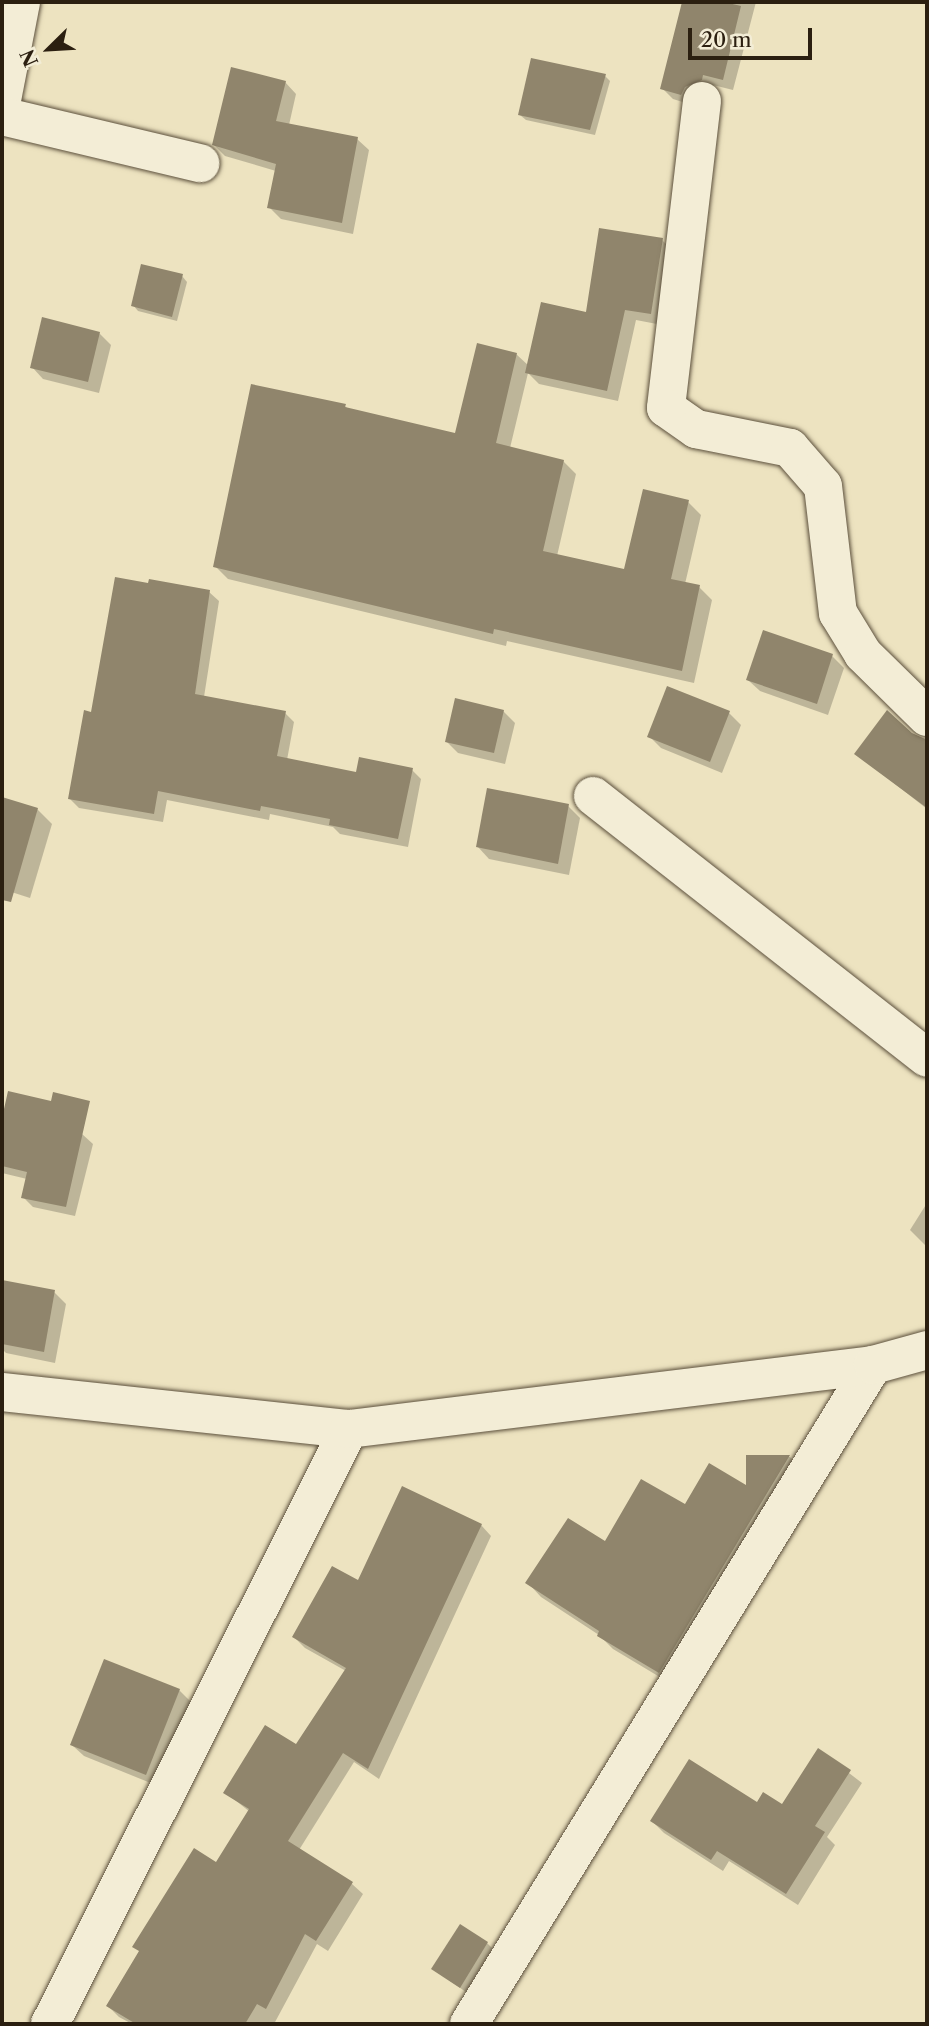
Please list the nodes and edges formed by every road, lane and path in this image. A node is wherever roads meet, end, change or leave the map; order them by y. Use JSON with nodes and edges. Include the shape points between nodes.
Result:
{"nodes":[{"id":1,"x":21,"y":2,"type":"edge"},
{"id":2,"x":2,"y":100,"type":"edge"},
{"id":3,"x":702,"y":101,"type":"dead end"},
{"id":4,"x":2,"y":116,"type":"edge"},
{"id":5,"x":200,"y":163,"type":"dead end"},
{"id":6,"x":927,"y":717,"type":"edge"},
{"id":7,"x":593,"y":796,"type":"dead end"},
{"id":8,"x":927,"y":1058,"type":"edge"},
{"id":9,"x":927,"y":1350,"type":"edge"},
{"id":10,"x":873,"y":1365,"type":"junction"},
{"id":11,"x":2,"y":1392,"type":"edge"},
{"id":12,"x":349,"y":1429,"type":"junction"},
{"id":13,"x":50,"y":2024,"type":"edge"},
{"id":14,"x":469,"y":2024,"type":"edge"}],
"edges":[{"from":1,"to":2,"type":"street"},
{"from":3,"to":6,"type":"street","via":[[666,408],[696,429],[790,449],[823,486],[838,613],[863,654]]},
{"from":4,"to":5,"type":"street"},
{"from":7,"to":8,"type":"street"},
{"from":9,"to":10,"type":"street"},
{"from":10,"to":12,"type":"street"},
{"from":10,"to":14,"type":"street"},
{"from":11,"to":12,"type":"street"},
{"from":12,"to":13,"type":"street"}]}
